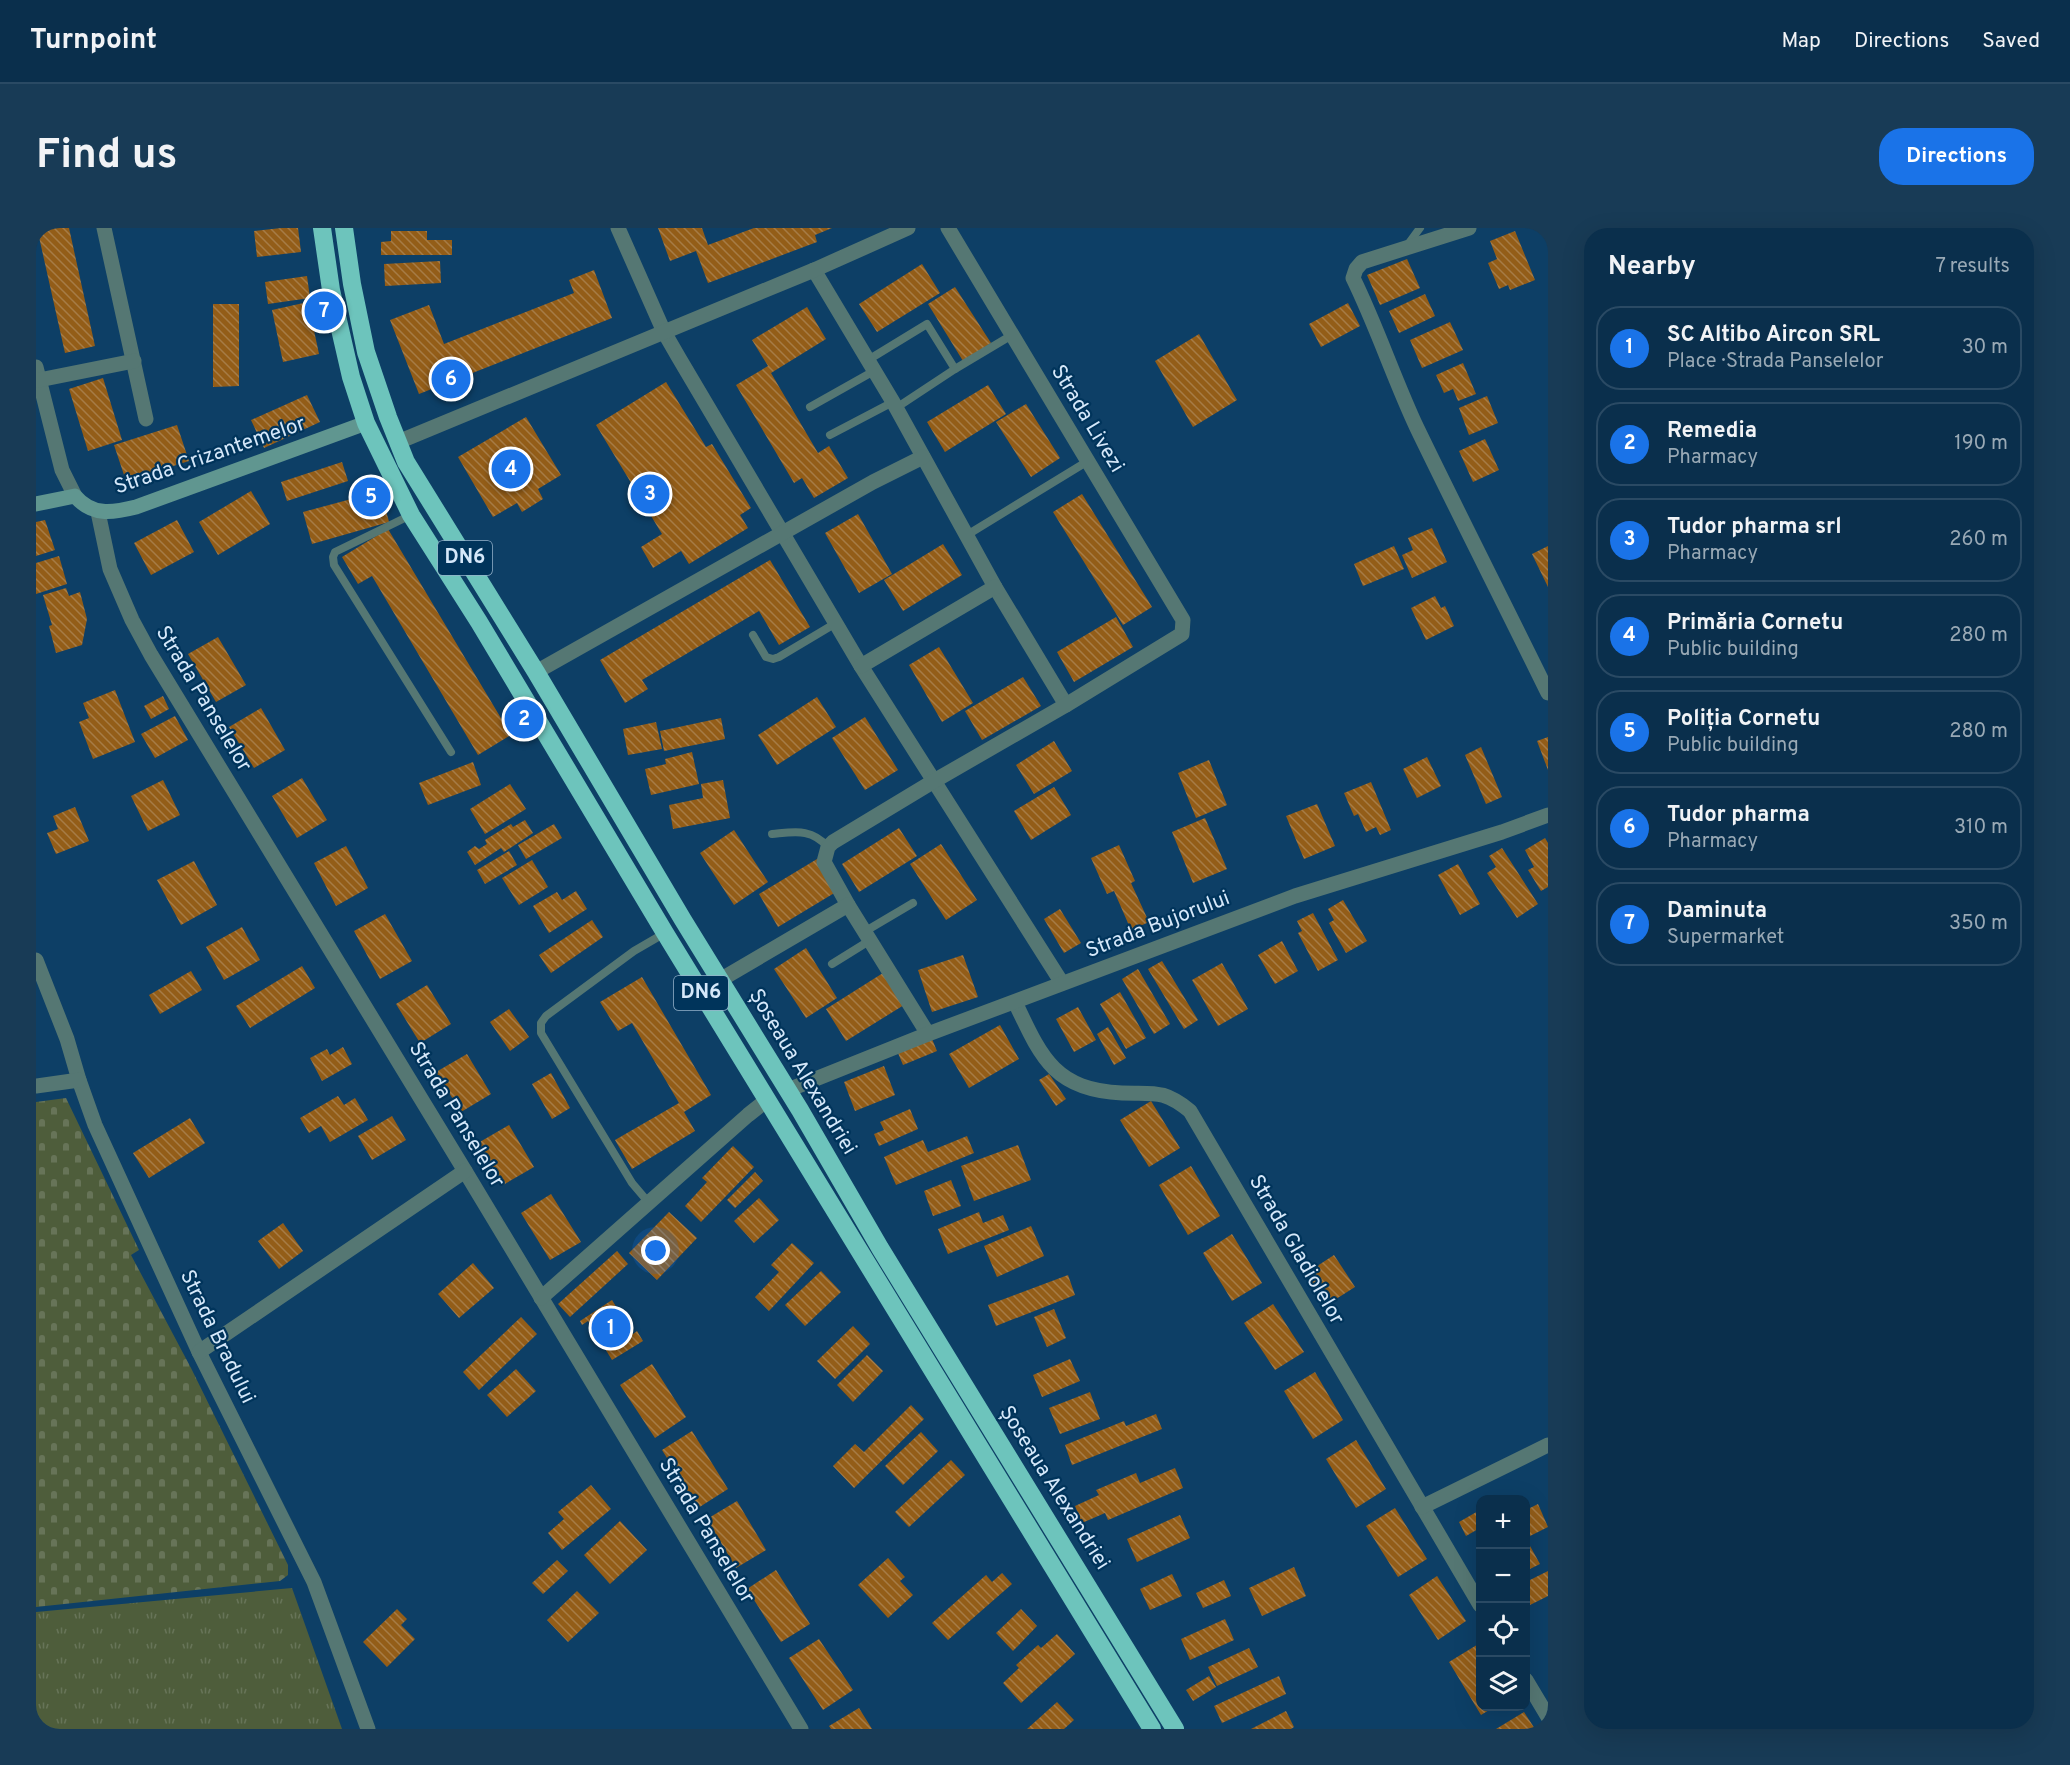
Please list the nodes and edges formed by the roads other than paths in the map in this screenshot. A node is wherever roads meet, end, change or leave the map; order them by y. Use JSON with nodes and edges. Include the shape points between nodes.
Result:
{"nodes":[{"id":1,"x":104,"y":228,"type":"edge"},
{"id":2,"x":322,"y":228,"type":"edge"},
{"id":3,"x":344,"y":228,"type":"edge"},
{"id":4,"x":618,"y":228,"type":"edge"},
{"id":5,"x":908,"y":228,"type":"edge"},
{"id":6,"x":948,"y":228,"type":"edge"},
{"id":7,"x":1420,"y":228,"type":"edge"},
{"id":8,"x":1469,"y":228,"type":"edge"},
{"id":9,"x":1405,"y":249,"type":"junction"},
{"id":10,"x":814,"y":270,"type":"junction"},
{"id":11,"x":664,"y":332,"type":"junction"},
{"id":12,"x":1012,"y":335,"type":"junction"},
{"id":13,"x":134,"y":361,"type":"junction"},
{"id":14,"x":871,"y":366,"type":"junction"},
{"id":15,"x":954,"y":369,"type":"junction"},
{"id":16,"x":38,"y":374,"type":"edge"},
{"id":17,"x":894,"y":405,"type":"junction"},
{"id":18,"x":810,"y":407,"type":"dead end"},
{"id":19,"x":146,"y":419,"type":"dead end"},
{"id":20,"x":366,"y":423,"type":"junction"},
{"id":21,"x":830,"y":435,"type":"dead end"},
{"id":22,"x":398,"y":442,"type":"junction"},
{"id":23,"x":923,"y":457,"type":"junction"},
{"id":24,"x":1088,"y":461,"type":"junction"},
{"id":25,"x":75,"y":496,"type":"junction"},
{"id":26,"x":36,"y":504,"type":"edge"},
{"id":27,"x":98,"y":512,"type":"junction"},
{"id":28,"x":411,"y":515,"type":"junction"},
{"id":29,"x":783,"y":533,"type":"junction"},
{"id":30,"x":967,"y":535,"type":"junction"},
{"id":31,"x":996,"y":587,"type":"junction"},
{"id":32,"x":836,"y":623,"type":"junction"},
{"id":33,"x":753,"y":635,"type":"dead end"},
{"id":34,"x":861,"y":666,"type":"junction"},
{"id":35,"x":536,"y":672,"type":"junction"},
{"id":36,"x":1548,"y":693,"type":"edge"},
{"id":37,"x":1066,"y":705,"type":"junction"},
{"id":38,"x":451,"y":752,"type":"dead end"},
{"id":39,"x":934,"y":781,"type":"junction"},
{"id":40,"x":1548,"y":816,"type":"edge"},
{"id":41,"x":772,"y":834,"type":"dead end"},
{"id":42,"x":828,"y":847,"type":"junction"},
{"id":43,"x":913,"y":903,"type":"dead end"},
{"id":44,"x":848,"y":905,"type":"junction"},
{"id":45,"x":665,"y":933,"type":"junction"},
{"id":46,"x":866,"y":937,"type":"junction"},
{"id":47,"x":36,"y":960,"type":"edge"},
{"id":48,"x":832,"y":964,"type":"dead end"},
{"id":49,"x":720,"y":980,"type":"junction"},
{"id":50,"x":1062,"y":983,"type":"junction"},
{"id":51,"x":1015,"y":1002,"type":"junction"},
{"id":52,"x":928,"y":1034,"type":"junction"},
{"id":53,"x":79,"y":1080,"type":"junction"},
{"id":54,"x":36,"y":1086,"type":"edge"},
{"id":55,"x":788,"y":1090,"type":"junction"},
{"id":56,"x":767,"y":1100,"type":"junction"},
{"id":57,"x":465,"y":1171,"type":"junction"},
{"id":58,"x":649,"y":1203,"type":"junction"},
{"id":59,"x":541,"y":1298,"type":"junction"},
{"id":60,"x":199,"y":1352,"type":"junction"},
{"id":61,"x":1548,"y":1445,"type":"edge"},
{"id":62,"x":1422,"y":1507,"type":"junction"},
{"id":63,"x":1479,"y":1603,"type":"edge"},
{"id":64,"x":1530,"y":1687,"type":"edge"},
{"id":65,"x":1548,"y":1717,"type":"edge"},
{"id":66,"x":368,"y":1729,"type":"edge"},
{"id":67,"x":801,"y":1729,"type":"edge"},
{"id":68,"x":1152,"y":1729,"type":"edge"},
{"id":69,"x":1175,"y":1729,"type":"edge"}],
"edges":[{"from":1,"to":13,"type":"street"},
{"from":2,"to":20,"type":"highway","name":"Șoseaua Alexandriei","number":"DN6","via":[[340,336]]},
{"from":3,"to":22,"type":"highway","name":"Șoseaua Alexandriei","number":"DN6","via":[[366,352]]},
{"from":4,"to":11,"type":"street"},
{"from":5,"to":10,"type":"street"},
{"from":6,"to":12,"type":"street","name":"Strada Livezi"},
{"from":7,"to":9,"type":"lane"},
{"from":8,"to":9,"type":"street"},
{"from":9,"to":36,"type":"street","via":[[1362,262],[1353,278],[1416,426]]},
{"from":10,"to":11,"type":"street"},
{"from":10,"to":14,"type":"street"},
{"from":11,"to":22,"type":"street"},
{"from":11,"to":29,"type":"street"},
{"from":12,"to":15,"type":"lane"},
{"from":12,"to":24,"type":"street","name":"Strada Livezi"},
{"from":13,"to":16,"type":"street"},
{"from":13,"to":19,"type":"street"},
{"from":14,"to":15,"type":"lane","via":[[927,324]]},
{"from":14,"to":17,"type":"street"},
{"from":14,"to":18,"type":"lane"},
{"from":15,"to":17,"type":"lane"},
{"from":16,"to":25,"type":"street","via":[[62,470]]},
{"from":17,"to":21,"type":"lane"},
{"from":17,"to":23,"type":"street"},
{"from":20,"to":27,"type":"street","name":"Strada Crizantemelor","via":[[136,507]]},
{"from":20,"to":28,"type":"highway","name":"Șoseaua Alexandriei","number":"DN6"},
{"from":22,"to":35,"type":"highway","name":"Șoseaua Alexandriei","number":"DN6","via":[[406,462]]},
{"from":23,"to":29,"type":"street"},
{"from":23,"to":30,"type":"street"},
{"from":24,"to":30,"type":"lane"},
{"from":24,"to":37,"type":"street","name":"Strada Livezi","via":[[1183,620],[1182,634]]},
{"from":25,"to":26,"type":"street"},
{"from":25,"to":27,"type":"street","name":"Strada Crizantemelor","via":[[82,505]]},
{"from":27,"to":57,"type":"street","name":"Strada Panselelor","via":[[110,569],[132,620]]},
{"from":28,"to":38,"type":"lane","via":[[335,552],[334,565]]},
{"from":28,"to":45,"type":"highway","name":"Șoseaua Alexandriei","number":"DN6"},
{"from":29,"to":32,"type":"street"},
{"from":29,"to":35,"type":"street"},
{"from":30,"to":31,"type":"street"},
{"from":31,"to":34,"type":"street"},
{"from":31,"to":37,"type":"street"},
{"from":32,"to":33,"type":"lane","via":[[773,659],[766,657]]},
{"from":32,"to":34,"type":"street"},
{"from":34,"to":39,"type":"street"},
{"from":35,"to":49,"type":"highway","name":"Șoseaua Alexandriei","number":"DN6"},
{"from":37,"to":39,"type":"street"},
{"from":39,"to":42,"type":"street"},
{"from":39,"to":50,"type":"street"},
{"from":40,"to":50,"type":"street","name":"Strada Bujorului","via":[[1295,896]]},
{"from":41,"to":42,"type":"lane","via":[[809,833]]},
{"from":42,"to":44,"type":"street","via":[[824,862]]},
{"from":43,"to":46,"type":"lane"},
{"from":44,"to":46,"type":"street"},
{"from":44,"to":49,"type":"street"},
{"from":45,"to":56,"type":"highway","name":"Șoseaua Alexandriei","number":"DN6"},
{"from":45,"to":58,"type":"lane","via":[[634,951],[541,1023],[547,1043],[632,1183]]},
{"from":46,"to":48,"type":"lane"},
{"from":46,"to":52,"type":"street"},
{"from":47,"to":53,"type":"street","name":"Strada Bradului"},
{"from":49,"to":55,"type":"highway","name":"Șoseaua Alexandriei","number":"DN6"},
{"from":50,"to":51,"type":"street","name":"Strada Bujorului"},
{"from":51,"to":52,"type":"street","name":"Strada Bujorului"},
{"from":51,"to":62,"type":"street","name":"Strada Gladiolelor","via":[[1048,1065],[1070,1081],[1095,1091],[1175,1098],[1190,1111]]},
{"from":52,"to":55,"type":"street","name":"Strada Bujorului"},
{"from":53,"to":54,"type":"street"},
{"from":53,"to":60,"type":"street","name":"Strada Bradului","via":[[95,1125]]},
{"from":55,"to":69,"type":"highway","name":"Șoseaua Alexandriei","number":"DN6","via":[[880,1248]]},
{"from":56,"to":58,"type":"street"},
{"from":56,"to":68,"type":"highway","name":"Șoseaua Alexandriei","number":"DN6"},
{"from":57,"to":59,"type":"street","name":"Strada Panselelor"},
{"from":57,"to":60,"type":"street"},
{"from":58,"to":59,"type":"street"},
{"from":59,"to":67,"type":"street","name":"Strada Panselelor"},
{"from":60,"to":66,"type":"street","name":"Strada Bradului","via":[[314,1582]]},
{"from":61,"to":62,"type":"street"},
{"from":62,"to":63,"type":"street","name":"Strada Gladiolelor"},
{"from":64,"to":65,"type":"street"}]}
